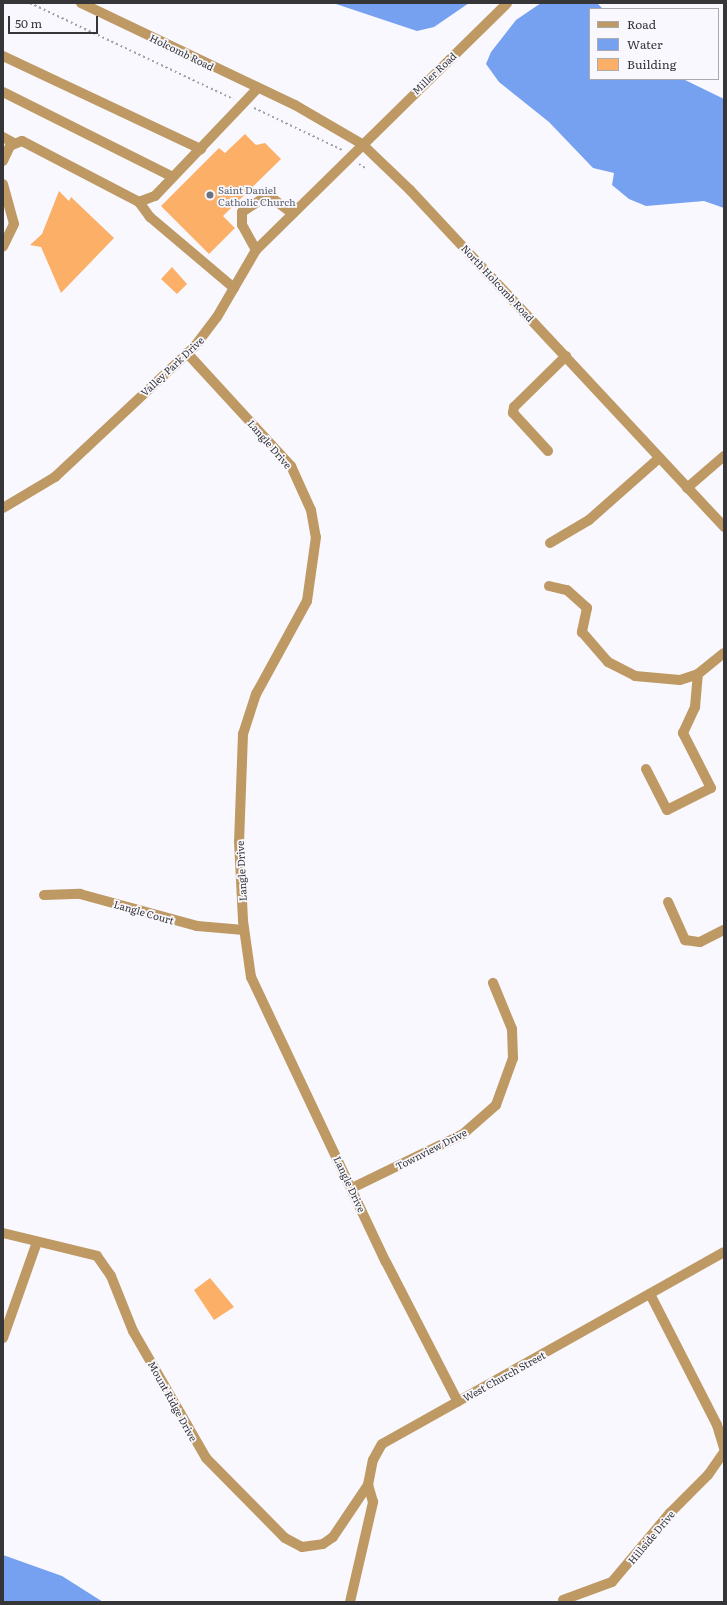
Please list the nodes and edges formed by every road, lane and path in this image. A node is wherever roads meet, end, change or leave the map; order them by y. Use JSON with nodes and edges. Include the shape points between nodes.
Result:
{"nodes":[{"id":1,"x":30,"y":3,"type":"edge"},
{"id":2,"x":81,"y":3,"type":"edge"},
{"id":3,"x":507,"y":3,"type":"edge"},
{"id":4,"x":3,"y":56,"type":"edge"},
{"id":5,"x":240,"y":80,"type":"joint"},
{"id":6,"x":258,"y":88,"type":"junction"},
{"id":7,"x":3,"y":92,"type":"edge"},
{"id":8,"x":246,"y":105,"type":"junction"},
{"id":9,"x":3,"y":138,"type":"edge"},
{"id":10,"x":14,"y":143,"type":"junction"},
{"id":11,"x":334,"y":144,"type":"dead end"},
{"id":12,"x":362,"y":144,"type":"junction"},
{"id":13,"x":201,"y":149,"type":"junction"},
{"id":14,"x":3,"y":162,"type":"edge"},
{"id":15,"x":173,"y":177,"type":"junction"},
{"id":16,"x":3,"y":184,"type":"edge"},
{"id":17,"x":139,"y":202,"type":"junction"},
{"id":18,"x":3,"y":213,"type":"edge"},
{"id":19,"x":293,"y":214,"type":"junction"},
{"id":20,"x":13,"y":218,"type":"junction"},
{"id":21,"x":3,"y":247,"type":"edge"},
{"id":22,"x":256,"y":250,"type":"junction"},
{"id":23,"x":234,"y":288,"type":"junction"},
{"id":24,"x":187,"y":353,"type":"junction"},
{"id":25,"x":566,"y":356,"type":"junction"},
{"id":26,"x":548,"y":451,"type":"dead end"},
{"id":27,"x":724,"y":456,"type":"edge"},
{"id":28,"x":659,"y":458,"type":"junction"},
{"id":29,"x":687,"y":488,"type":"junction"},
{"id":30,"x":3,"y":508,"type":"edge"},
{"id":31,"x":724,"y":527,"type":"edge"},
{"id":32,"x":550,"y":543,"type":"dead end"},
{"id":33,"x":549,"y":586,"type":"dead end"},
{"id":34,"x":724,"y":654,"type":"edge"},
{"id":35,"x":698,"y":674,"type":"junction"},
{"id":36,"x":646,"y":769,"type":"dead end"},
{"id":37,"x":44,"y":895,"type":"dead end"},
{"id":38,"x":668,"y":902,"type":"dead end"},
{"id":39,"x":244,"y":930,"type":"junction"},
{"id":40,"x":724,"y":930,"type":"edge"},
{"id":41,"x":493,"y":982,"type":"dead end"},
{"id":42,"x":352,"y":1188,"type":"junction"},
{"id":43,"x":3,"y":1233,"type":"edge"},
{"id":44,"x":37,"y":1242,"type":"junction"},
{"id":45,"x":724,"y":1252,"type":"edge"},
{"id":46,"x":650,"y":1294,"type":"junction"},
{"id":47,"x":3,"y":1338,"type":"edge"},
{"id":48,"x":458,"y":1402,"type":"junction"},
{"id":49,"x":724,"y":1448,"type":"edge"},
{"id":50,"x":724,"y":1452,"type":"edge"},
{"id":51,"x":368,"y":1485,"type":"junction"},
{"id":52,"x":329,"y":1540,"type":"joint"},
{"id":53,"x":563,"y":1600,"type":"dead end"},
{"id":54,"x":350,"y":1602,"type":"edge"}],
"edges":[{"from":1,"to":8,"type":"path"},
{"from":2,"to":5,"type":"street","name":"Holcomb Road"},
{"from":3,"to":12,"type":"street","name":"Miller Road"},
{"from":4,"to":13,"type":"street"},
{"from":5,"to":6,"type":"street","name":"North Holcomb Road"},
{"from":6,"to":8,"type":"street"},
{"from":6,"to":12,"type":"street","name":"North Holcomb Road","via":[[295,105]]},
{"from":7,"to":15,"type":"street"},
{"from":8,"to":11,"type":"path"},
{"from":8,"to":13,"type":"street"},
{"from":9,"to":10,"type":"street"},
{"from":10,"to":14,"type":"street"},
{"from":10,"to":17,"type":"street","via":[[22,142]]},
{"from":12,"to":19,"type":"street","name":"Valley Park Drive"},
{"from":12,"to":25,"type":"street","name":"North Holcomb Road","via":[[410,190]]},
{"from":13,"to":15,"type":"street"},
{"from":15,"to":17,"type":"street","via":[[155,196]]},
{"from":16,"to":20,"type":"street"},
{"from":17,"to":23,"type":"street","via":[[150,217]]},
{"from":18,"to":20,"type":"street"},
{"from":19,"to":22,"type":"street","name":"Valley Park Drive"},
{"from":19,"to":22,"type":"street","via":[[268,195],[242,212],[242,224]]},
{"from":20,"to":21,"type":"street","via":[[14,224]]},
{"from":22,"to":23,"type":"street","name":"Valley Park Drive"},
{"from":23,"to":24,"type":"street","name":"Valley Park Drive","via":[[205,334]]},
{"from":24,"to":30,"type":"street","name":"Valley Park Drive","via":[[55,477]]},
{"from":24,"to":39,"type":"street","name":"Langle Drive","via":[[291,466],[311,510],[316,537],[307,601],[256,694],[243,734],[239,841]]},
{"from":25,"to":26,"type":"street","via":[[514,407],[513,413]]},
{"from":25,"to":28,"type":"street","name":"North Holcomb Road"},
{"from":27,"to":29,"type":"street"},
{"from":28,"to":29,"type":"street","name":"North Holcomb Road"},
{"from":28,"to":32,"type":"street","via":[[589,520]]},
{"from":29,"to":31,"type":"street","name":"North Holcomb Road"},
{"from":33,"to":35,"type":"street","via":[[568,590],[587,608],[582,632],[608,662],[635,676],[680,680]]},
{"from":34,"to":35,"type":"street"},
{"from":35,"to":36,"type":"street","via":[[695,707],[684,733],[712,788],[666,810]]},
{"from":37,"to":39,"type":"street","name":"Langle Court","via":[[80,894],[197,926]]},
{"from":38,"to":40,"type":"street","via":[[685,940],[700,942]]},
{"from":39,"to":42,"type":"street","name":"Langle Drive","via":[[251,977],[260,1002]]},
{"from":41,"to":42,"type":"street","name":"Townview Drive","via":[[512,1029],[513,1058],[496,1105],[463,1134]]},
{"from":42,"to":48,"type":"street","name":"Langle Drive"},
{"from":43,"to":44,"type":"street"},
{"from":44,"to":47,"type":"street"},
{"from":44,"to":52,"type":"street","name":"Mount Ridge Drive","via":[[97,1256],[107,1267],[133,1331],[206,1458],[285,1538],[302,1547]]},
{"from":45,"to":46,"type":"street","name":"West Church Street"},
{"from":46,"to":48,"type":"street","name":"West Church Street"},
{"from":46,"to":49,"type":"street","via":[[717,1425]]},
{"from":48,"to":51,"type":"street","name":"West Church Street","via":[[382,1444],[373,1460]]},
{"from":50,"to":53,"type":"street","name":"Hillside Drive","via":[[708,1475],[612,1582]]},
{"from":51,"to":52,"type":"street","name":"West Church Street"},
{"from":51,"to":54,"type":"street","via":[[373,1502]]}]}
